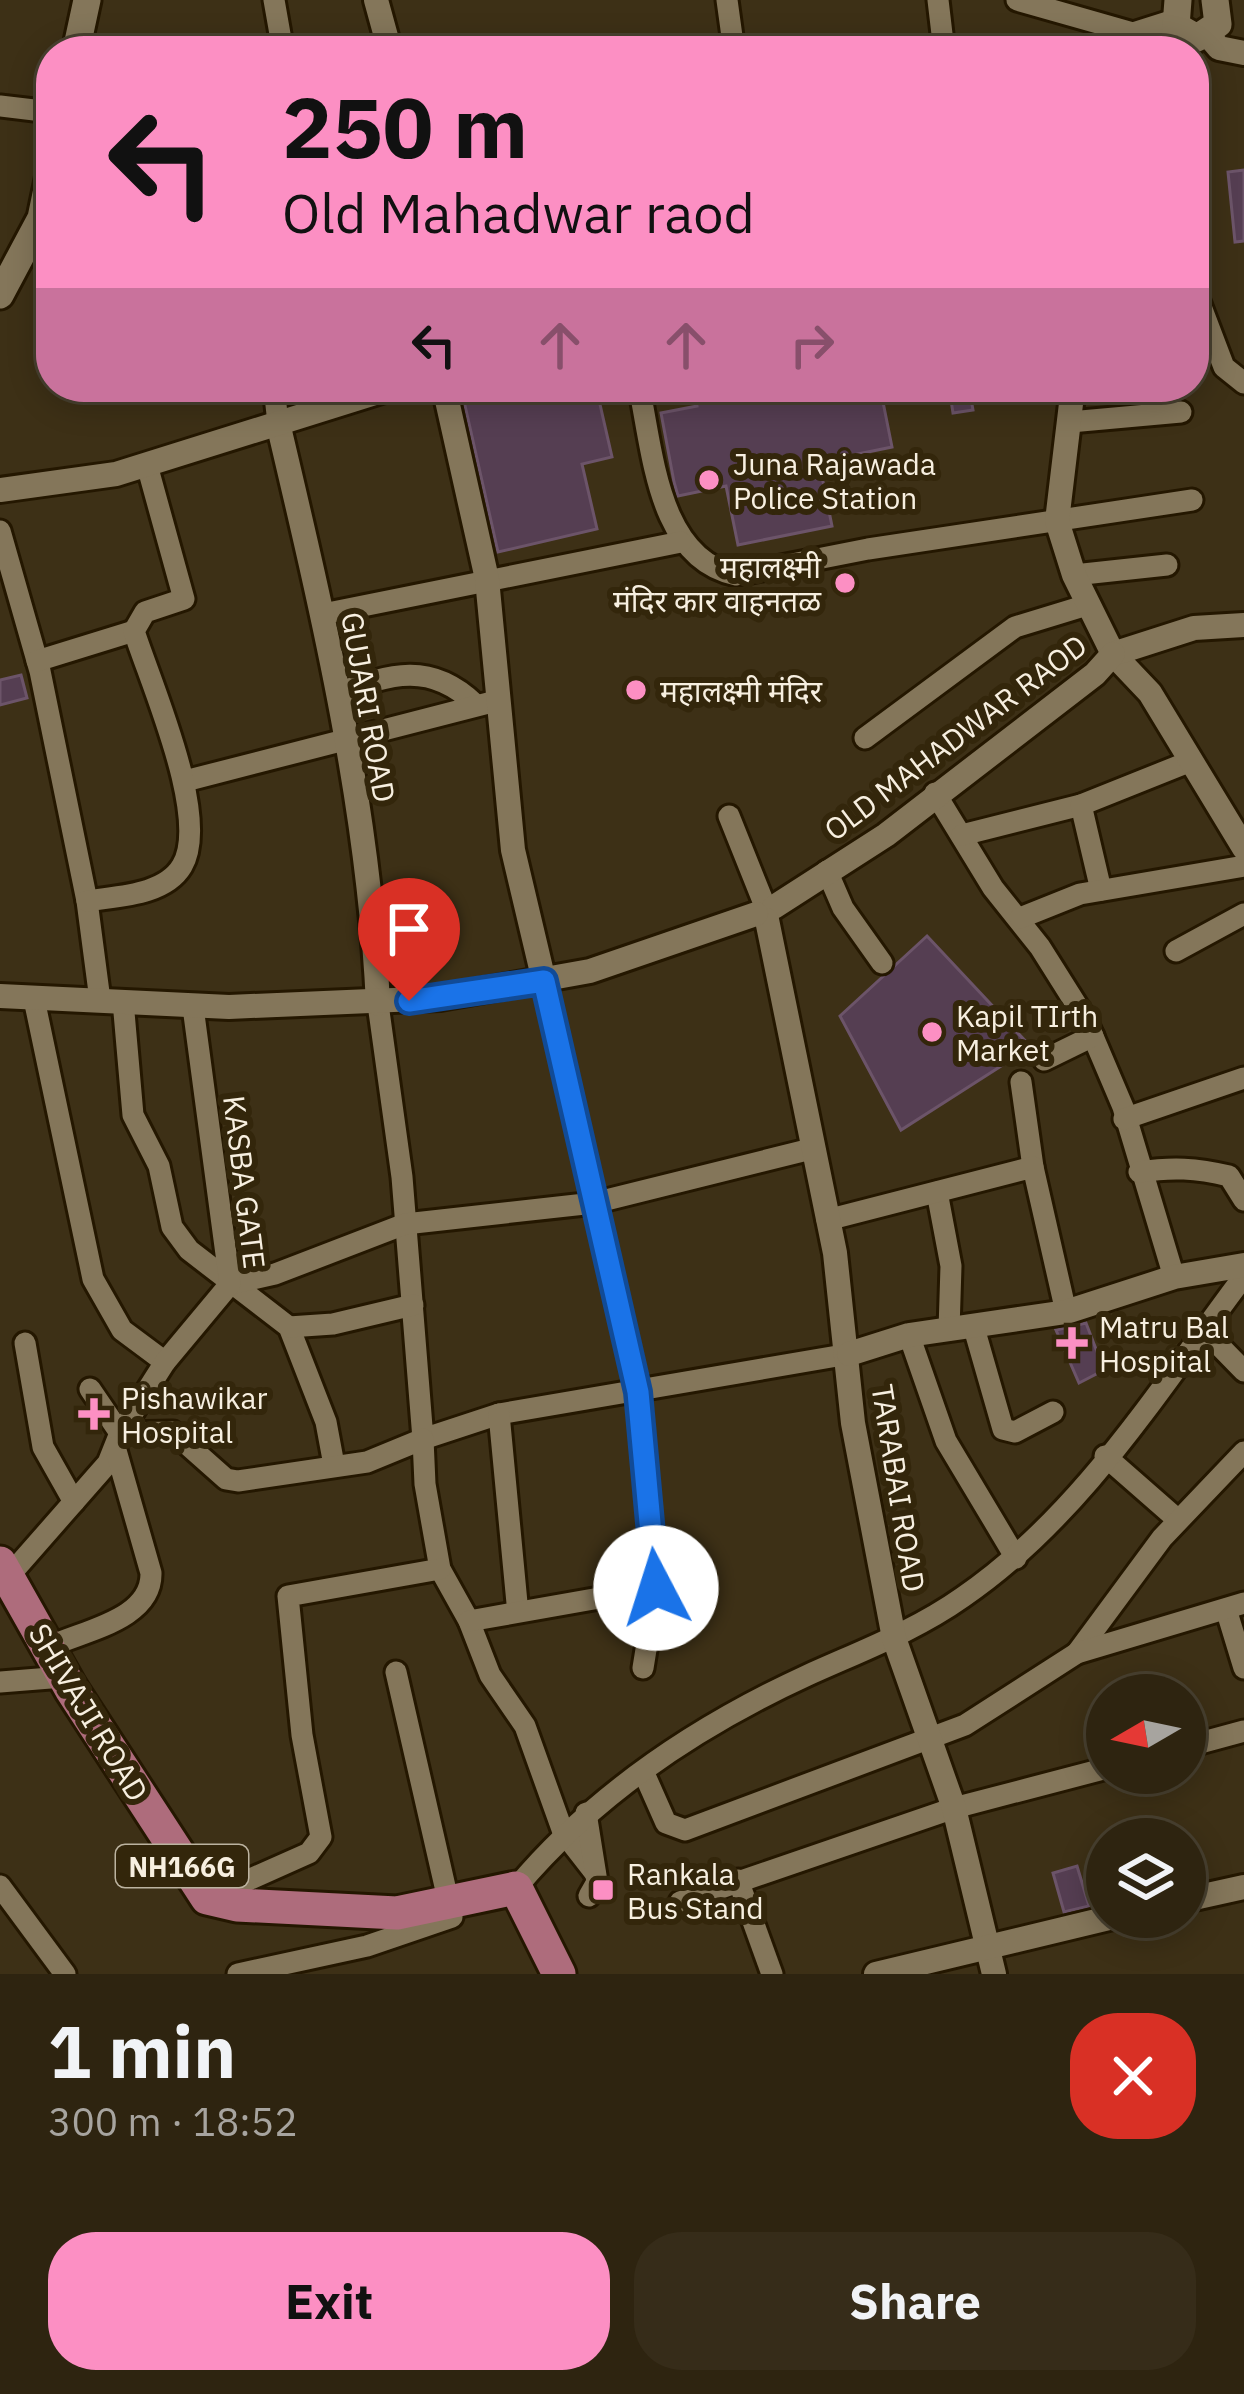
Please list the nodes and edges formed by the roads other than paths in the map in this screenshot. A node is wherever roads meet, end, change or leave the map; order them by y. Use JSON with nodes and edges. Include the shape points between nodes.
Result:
{"nodes":[{"id":1,"x":87,"y":0,"type":"edge"},
{"id":2,"x":274,"y":0,"type":"edge"},
{"id":3,"x":376,"y":0,"type":"edge"},
{"id":4,"x":727,"y":0,"type":"edge"},
{"id":5,"x":938,"y":0,"type":"edge"},
{"id":6,"x":1017,"y":0,"type":"edge"},
{"id":7,"x":1215,"y":0,"type":"edge"},
{"id":8,"x":1188,"y":28,"type":"edge"},
{"id":9,"x":79,"y":36,"type":"edge"},
{"id":10,"x":280,"y":36,"type":"edge"},
{"id":11,"x":386,"y":36,"type":"edge"},
{"id":12,"x":732,"y":36,"type":"edge"},
{"id":13,"x":942,"y":36,"type":"edge"},
{"id":14,"x":1209,"y":42,"type":"edge"},
{"id":15,"x":1244,"y":53,"type":"edge"},
{"id":16,"x":0,"y":106,"type":"edge"},
{"id":17,"x":36,"y":110,"type":"edge"},
{"id":18,"x":36,"y":227,"type":"edge"},
{"id":19,"x":0,"y":295,"type":"edge"},
{"id":20,"x":1209,"y":328,"type":"edge"},
{"id":21,"x":1244,"y":383,"type":"edge"},
{"id":22,"x":276,"y":402,"type":"edge"},
{"id":23,"x":346,"y":402,"type":"edge"},
{"id":24,"x":447,"y":402,"type":"edge"},
{"id":25,"x":642,"y":402,"type":"edge"},
{"id":26,"x":1072,"y":402,"type":"edge"},
{"id":27,"x":1181,"y":412,"type":"dead end"},
{"id":28,"x":1070,"y":422,"type":"junction"},
{"id":29,"x":278,"y":423,"type":"junction"},
{"id":30,"x":147,"y":465,"type":"junction"},
{"id":31,"x":0,"y":490,"type":"edge"},
{"id":32,"x":1192,"y":500,"type":"dead end"},
{"id":33,"x":1057,"y":521,"type":"junction"},
{"id":34,"x":0,"y":531,"type":"edge"},
{"id":35,"x":681,"y":542,"type":"junction"},
{"id":36,"x":1167,"y":565,"type":"dead end"},
{"id":37,"x":1074,"y":575,"type":"junction"},
{"id":38,"x":487,"y":579,"type":"junction"},
{"id":39,"x":1088,"y":605,"type":"junction"},
{"id":40,"x":323,"y":614,"type":"junction"},
{"id":41,"x":1244,"y":627,"type":"edge"},
{"id":42,"x":134,"y":631,"type":"junction"},
{"id":43,"x":1113,"y":654,"type":"junction"},
{"id":44,"x":37,"y":661,"type":"junction"},
{"id":45,"x":338,"y":693,"type":"junction"},
{"id":46,"x":486,"y":702,"type":"junction"},
{"id":47,"x":345,"y":738,"type":"junction"},
{"id":48,"x":865,"y":738,"type":"dead end"},
{"id":49,"x":1191,"y":761,"type":"junction"},
{"id":50,"x":185,"y":781,"type":"junction"},
{"id":51,"x":935,"y":793,"type":"junction"},
{"id":52,"x":1081,"y":805,"type":"junction"},
{"id":53,"x":729,"y":816,"type":"dead end"},
{"id":54,"x":962,"y":836,"type":"junction"},
{"id":55,"x":1244,"y":848,"type":"edge"},
{"id":56,"x":1244,"y":866,"type":"edge"},
{"id":57,"x":827,"y":871,"type":"junction"},
{"id":58,"x":1101,"y":890,"type":"junction"},
{"id":59,"x":87,"y":901,"type":"junction"},
{"id":60,"x":765,"y":910,"type":"junction"},
{"id":61,"x":1244,"y":914,"type":"edge"},
{"id":62,"x":1020,"y":919,"type":"junction"},
{"id":63,"x":1176,"y":952,"type":"dead end"},
{"id":64,"x":883,"y":963,"type":"dead end"},
{"id":65,"x":544,"y":981,"type":"junction"},
{"id":66,"x":0,"y":996,"type":"edge"},
{"id":67,"x":34,"y":999,"type":"junction"},
{"id":68,"x":112,"y":1000,"type":"junction"},
{"id":69,"x":378,"y":1004,"type":"junction"},
{"id":70,"x":194,"y":1006,"type":"junction"},
{"id":71,"x":1093,"y":1036,"type":"junction"},
{"id":72,"x":1044,"y":1060,"type":"dead end"},
{"id":73,"x":1244,"y":1078,"type":"edge"},
{"id":74,"x":1021,"y":1082,"type":"dead end"},
{"id":75,"x":1124,"y":1119,"type":"junction"},
{"id":76,"x":812,"y":1149,"type":"junction"},
{"id":77,"x":1034,"y":1167,"type":"junction"},
{"id":78,"x":1139,"y":1172,"type":"junction"},
{"id":79,"x":937,"y":1192,"type":"junction"},
{"id":80,"x":1244,"y":1200,"type":"edge"},
{"id":81,"x":594,"y":1203,"type":"junction"},
{"id":82,"x":827,"y":1220,"type":"junction"},
{"id":83,"x":405,"y":1224,"type":"junction"},
{"id":84,"x":1244,"y":1265,"type":"edge"},
{"id":85,"x":1174,"y":1276,"type":"junction"},
{"id":86,"x":1244,"y":1276,"type":"edge"},
{"id":87,"x":230,"y":1284,"type":"junction"},
{"id":88,"x":413,"y":1305,"type":"junction"},
{"id":89,"x":1066,"y":1312,"type":"junction"},
{"id":90,"x":289,"y":1328,"type":"junction"},
{"id":91,"x":961,"y":1329,"type":"junction"},
{"id":92,"x":1205,"y":1331,"type":"junction"},
{"id":93,"x":909,"y":1335,"type":"junction"},
{"id":94,"x":25,"y":1343,"type":"dead end"},
{"id":95,"x":849,"y":1354,"type":"junction"},
{"id":96,"x":165,"y":1362,"type":"junction"},
{"id":97,"x":1244,"y":1371,"type":"edge"},
{"id":98,"x":90,"y":1389,"type":"dead end"},
{"id":99,"x":638,"y":1392,"type":"junction"},
{"id":100,"x":1052,"y":1412,"type":"dead end"},
{"id":101,"x":499,"y":1414,"type":"junction"},
{"id":102,"x":423,"y":1439,"type":"junction"},
{"id":103,"x":117,"y":1440,"type":"junction"},
{"id":104,"x":1244,"y":1452,"type":"edge"},
{"id":105,"x":1105,"y":1456,"type":"junction"},
{"id":106,"x":334,"y":1465,"type":"junction"},
{"id":107,"x":74,"y":1502,"type":"junction"},
{"id":108,"x":1178,"y":1520,"type":"junction"},
{"id":109,"x":1016,"y":1558,"type":"junction"},
{"id":110,"x":440,"y":1569,"type":"junction"},
{"id":111,"x":3,"y":1575,"type":"edge"},
{"id":112,"x":656,"y":1588,"type":"junction"},
{"id":113,"x":517,"y":1603,"type":"dead end"},
{"id":114,"x":1235,"y":1606,"type":"edge"},
{"id":115,"x":469,"y":1622,"type":"junction"},
{"id":116,"x":893,"y":1638,"type":"junction"},
{"id":117,"x":1077,"y":1653,"type":"junction"},
{"id":118,"x":57,"y":1661,"type":"junction"},
{"id":119,"x":643,"y":1668,"type":"dead end"},
{"id":120,"x":1244,"y":1668,"type":"edge"},
{"id":121,"x":396,"y":1672,"type":"dead end"},
{"id":122,"x":0,"y":1682,"type":"edge"},
{"id":123,"x":1244,"y":1731,"type":"edge"},
{"id":124,"x":928,"y":1736,"type":"junction"},
{"id":125,"x":1206,"y":1741,"type":"edge"},
{"id":126,"x":644,"y":1771,"type":"junction"},
{"id":127,"x":1086,"y":1773,"type":"edge"},
{"id":128,"x":954,"y":1808,"type":"junction"},
{"id":129,"x":586,"y":1813,"type":"junction"},
{"id":130,"x":563,"y":1832,"type":"junction"},
{"id":131,"x":596,"y":1873,"type":"junction"},
{"id":132,"x":738,"y":1880,"type":"junction"},
{"id":133,"x":1,"y":1885,"type":"edge"},
{"id":134,"x":1244,"y":1887,"type":"edge"},
{"id":135,"x":516,"y":1888,"type":"junction"},
{"id":136,"x":1206,"y":1895,"type":"edge"},
{"id":137,"x":589,"y":1896,"type":"dead end"},
{"id":138,"x":207,"y":1898,"type":"junction"},
{"id":139,"x":449,"y":1901,"type":"junction"},
{"id":140,"x":680,"y":1902,"type":"dead end"},
{"id":141,"x":1086,"y":1923,"type":"edge"},
{"id":142,"x":365,"y":1929,"type":"junction"},
{"id":143,"x":984,"y":1947,"type":"junction"},
{"id":144,"x":64,"y":1974,"type":"edge"},
{"id":145,"x":238,"y":1974,"type":"edge"},
{"id":146,"x":559,"y":1974,"type":"edge"},
{"id":147,"x":772,"y":1974,"type":"edge"},
{"id":148,"x":876,"y":1974,"type":"edge"},
{"id":149,"x":994,"y":1974,"type":"edge"}],
"edges":[{"from":1,"to":9,"type":"main road"},
{"from":2,"to":10,"type":"street"},
{"from":3,"to":11,"type":"street"},
{"from":4,"to":12,"type":"street"},
{"from":5,"to":13,"type":"street"},
{"from":6,"to":8,"type":"street","via":[[1133,33]]},
{"from":7,"to":8,"type":"main road","via":[[1218,24]]},
{"from":14,"to":15,"type":"street"},
{"from":16,"to":17,"type":"street"},
{"from":18,"to":19,"type":"main road"},
{"from":20,"to":21,"type":"street","via":[[1224,367]]},
{"from":22,"to":29,"type":"street"},
{"from":23,"to":29,"type":"street"},
{"from":24,"to":38,"type":"street"},
{"from":25,"to":35,"type":"street"},
{"from":26,"to":28,"type":"street"},
{"from":27,"to":28,"type":"street"},
{"from":28,"to":33,"type":"street"},
{"from":29,"to":30,"type":"street"},
{"from":29,"to":40,"type":"street","name":"GUJARI ROAD"},
{"from":30,"to":31,"type":"street"},
{"from":30,"to":42,"type":"street","via":[[184,599],[145,611]]},
{"from":32,"to":33,"type":"street"},
{"from":33,"to":35,"type":"street","via":[[736,575],[700,563]]},
{"from":33,"to":37,"type":"street"},
{"from":34,"to":44,"type":"street"},
{"from":35,"to":38,"type":"street"},
{"from":36,"to":37,"type":"street"},
{"from":37,"to":39,"type":"street"},
{"from":38,"to":40,"type":"street"},
{"from":38,"to":46,"type":"street"},
{"from":39,"to":43,"type":"street"},
{"from":39,"to":48,"type":"street","via":[[1015,627]]},
{"from":40,"to":45,"type":"street","name":"GUJARI ROAD"},
{"from":41,"to":43,"type":"street","via":[[1194,628]]},
{"from":42,"to":44,"type":"street"},
{"from":42,"to":50,"type":"street"},
{"from":43,"to":49,"type":"street","via":[[1150,693]]},
{"from":43,"to":51,"type":"street","name":"OLD MAHADWAR RAOD"},
{"from":44,"to":59,"type":"street"},
{"from":45,"to":46,"type":"street","via":[[418,673]]},
{"from":45,"to":47,"type":"street","name":"GUJARI ROAD"},
{"from":46,"to":47,"type":"street"},
{"from":46,"to":65,"type":"street"},
{"from":47,"to":50,"type":"street"},
{"from":47,"to":69,"type":"street","name":"GUJARI ROAD","via":[[374,908]]},
{"from":49,"to":52,"type":"street"},
{"from":49,"to":55,"type":"street"},
{"from":50,"to":59,"type":"street","via":[[182,867],[137,893]]},
{"from":51,"to":54,"type":"street"},
{"from":51,"to":57,"type":"street","name":"OLD MAHADWAR RAOD"},
{"from":52,"to":54,"type":"street"},
{"from":52,"to":58,"type":"street"},
{"from":53,"to":60,"type":"street"},
{"from":54,"to":62,"type":"street"},
{"from":56,"to":58,"type":"street"},
{"from":57,"to":60,"type":"street","name":"OLD MAHADWAR RAOD"},
{"from":57,"to":64,"type":"street","via":[[842,908]]},
{"from":58,"to":62,"type":"street"},
{"from":59,"to":68,"type":"street"},
{"from":60,"to":65,"type":"street","name":"OLD MAHADWAR RAOD"},
{"from":60,"to":76,"type":"street","name":"TARABAI ROAD"},
{"from":61,"to":63,"type":"street"},
{"from":62,"to":71,"type":"street"},
{"from":65,"to":69,"type":"street","name":"OLD MAHADWAR RAOD"},
{"from":65,"to":81,"type":"street"},
{"from":66,"to":67,"type":"street","name":"OLD MAHADWAR RAOD"},
{"from":67,"to":68,"type":"street","name":"OLD MAHADWAR RAOD"},
{"from":67,"to":96,"type":"street","via":[[93,1279],[122,1330]]},
{"from":68,"to":70,"type":"street","name":"OLD MAHADWAR RAOD"},
{"from":68,"to":87,"type":"street","via":[[130,1100],[159,1166],[167,1215],[179,1240]]},
{"from":69,"to":70,"type":"street","name":"OLD MAHADWAR RAOD"},
{"from":69,"to":83,"type":"street"},
{"from":70,"to":87,"type":"street","name":"KASBA GATE"},
{"from":71,"to":72,"type":"street"},
{"from":71,"to":75,"type":"street"},
{"from":73,"to":75,"type":"street"},
{"from":74,"to":77,"type":"street"},
{"from":75,"to":78,"type":"street"},
{"from":76,"to":81,"type":"street"},
{"from":76,"to":82,"type":"street","name":"TARABAI ROAD"},
{"from":77,"to":79,"type":"street"},
{"from":77,"to":89,"type":"street"},
{"from":78,"to":80,"type":"street","via":[[1214,1172],[1228,1176]]},
{"from":78,"to":85,"type":"street"},
{"from":79,"to":82,"type":"street"},
{"from":79,"to":91,"type":"street"},
{"from":81,"to":83,"type":"street"},
{"from":81,"to":99,"type":"street"},
{"from":82,"to":95,"type":"street","name":"TARABAI ROAD"},
{"from":83,"to":87,"type":"street"},
{"from":83,"to":88,"type":"street"},
{"from":84,"to":85,"type":"street"},
{"from":85,"to":89,"type":"street"},
{"from":86,"to":92,"type":"street"},
{"from":87,"to":90,"type":"street"},
{"from":87,"to":96,"type":"street","name":"KASBA GATE"},
{"from":88,"to":90,"type":"street"},
{"from":88,"to":102,"type":"street"},
{"from":89,"to":91,"type":"street"},
{"from":90,"to":106,"type":"street"},
{"from":91,"to":93,"type":"street"},
{"from":91,"to":100,"type":"street","via":[[1003,1429],[1016,1432]]},
{"from":92,"to":97,"type":"street"},
{"from":92,"to":105,"type":"street"},
{"from":93,"to":95,"type":"street"},
{"from":93,"to":109,"type":"street","via":[[946,1442]]},
{"from":94,"to":107,"type":"street","via":[[43,1447]]},
{"from":95,"to":99,"type":"street"},
{"from":95,"to":116,"type":"street","name":"TARABAI ROAD","via":[[853,1423]]},
{"from":96,"to":103,"type":"street","name":"KASBA GATE"},
{"from":98,"to":103,"type":"street"},
{"from":99,"to":101,"type":"street"},
{"from":99,"to":112,"type":"street"},
{"from":101,"to":102,"type":"street"},
{"from":101,"to":113,"type":"street"},
{"from":102,"to":106,"type":"street","via":[[367,1462]]},
{"from":102,"to":110,"type":"street"},
{"from":103,"to":106,"type":"street","via":[[173,1432],[238,1481]]},
{"from":103,"to":107,"type":"street","name":"KASBA GATE"},
{"from":103,"to":118,"type":"street","via":[[150,1593]]},
{"from":104,"to":108,"type":"street"},
{"from":105,"to":108,"type":"street"},
{"from":105,"to":109,"type":"street"},
{"from":107,"to":111,"type":"street","name":"KASBA GATE"},
{"from":108,"to":117,"type":"street"},
{"from":109,"to":116,"type":"street"},
{"from":110,"to":115,"type":"street"},
{"from":110,"to":138,"type":"street","via":[[294,1592],[286,1601],[319,1844]]},
{"from":111,"to":118,"type":"highway","name":"SHIVAJI ROAD","number":"NH166G"},
{"from":112,"to":115,"type":"street"},
{"from":112,"to":119,"type":"street"},
{"from":114,"to":117,"type":"street"},
{"from":114,"to":120,"type":"street"},
{"from":115,"to":130,"type":"street","via":[[490,1675],[525,1726]]},
{"from":116,"to":124,"type":"street","name":"TARABAI ROAD"},
{"from":116,"to":126,"type":"street","via":[[726,1717]]},
{"from":117,"to":124,"type":"street","via":[[965,1724]]},
{"from":118,"to":122,"type":"street"},
{"from":118,"to":138,"type":"highway","name":"SHIVAJI ROAD","number":"NH166G"},
{"from":121,"to":139,"type":"street"},
{"from":123,"to":125,"type":"street"},
{"from":124,"to":126,"type":"street","via":[[686,1830],[666,1823]]},
{"from":124,"to":128,"type":"street","name":"TARABAI ROAD"},
{"from":126,"to":129,"type":"street"},
{"from":127,"to":128,"type":"street"},
{"from":128,"to":132,"type":"street"},
{"from":128,"to":143,"type":"street","name":"TARABAI ROAD"},
{"from":129,"to":130,"type":"street"},
{"from":129,"to":131,"type":"street"},
{"from":130,"to":131,"type":"street"},
{"from":130,"to":135,"type":"street"},
{"from":131,"to":137,"type":"street"},
{"from":132,"to":140,"type":"street"},
{"from":132,"to":147,"type":"street"},
{"from":133,"to":144,"type":"street"},
{"from":134,"to":136,"type":"street"},
{"from":135,"to":139,"type":"highway","number":"NH166G"},
{"from":135,"to":146,"type":"highway"},
{"from":138,"to":142,"type":"highway","number":"NH166G"},
{"from":139,"to":142,"type":"highway","number":"NH166G"},
{"from":141,"to":143,"type":"street"},
{"from":142,"to":145,"type":"street"},
{"from":143,"to":148,"type":"street"},
{"from":143,"to":149,"type":"street","name":"TARABAI ROAD"}]}
